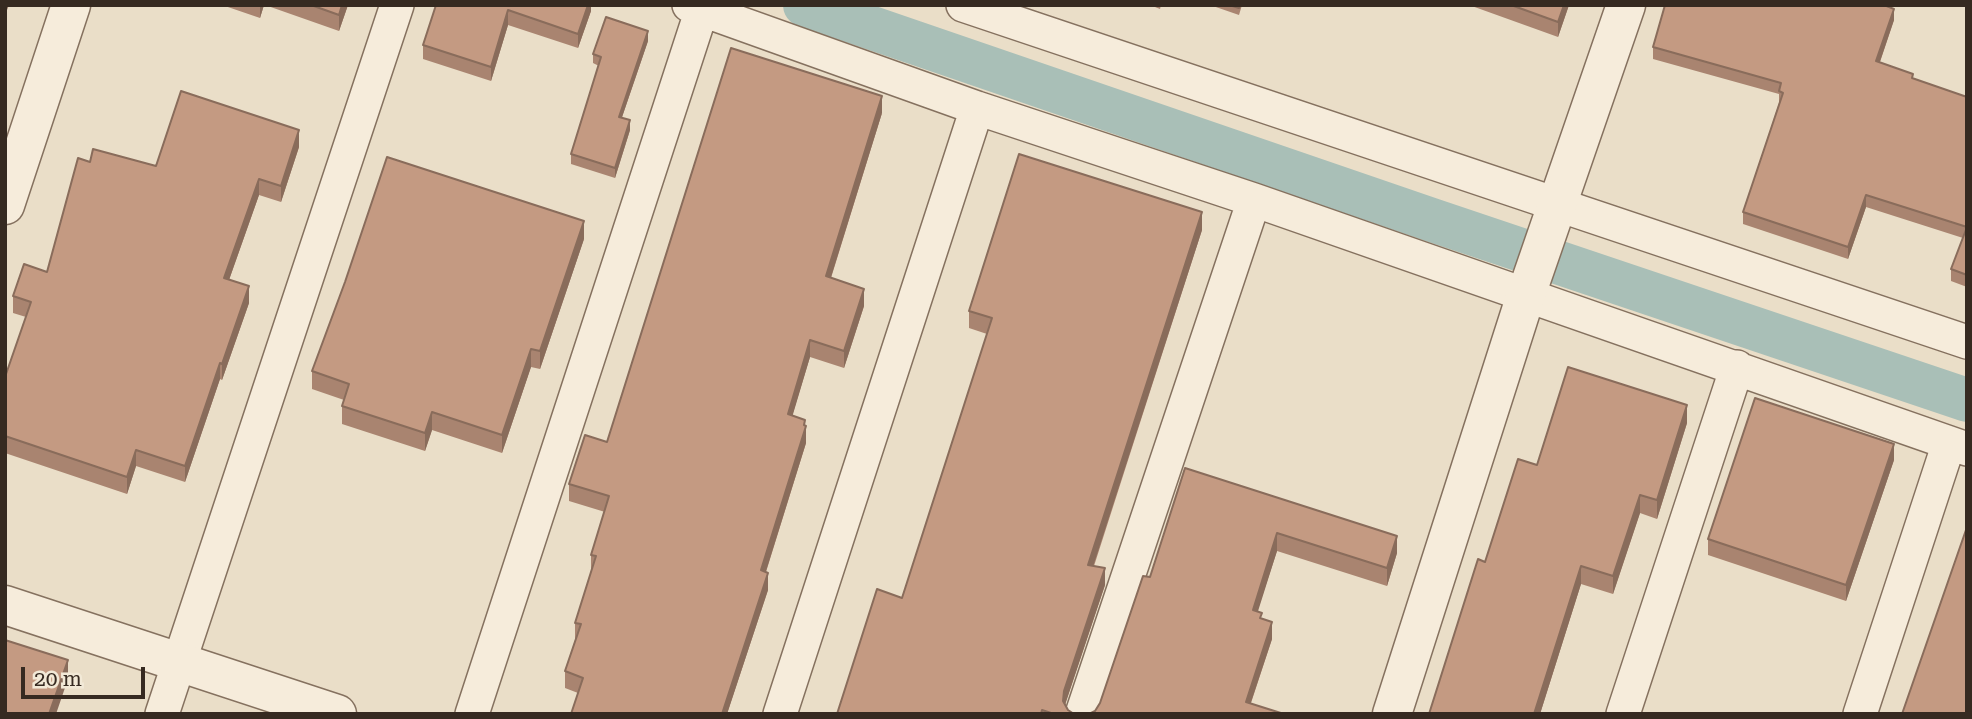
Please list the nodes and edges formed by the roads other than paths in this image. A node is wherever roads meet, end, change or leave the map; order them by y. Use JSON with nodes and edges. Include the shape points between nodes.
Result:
{"nodes":[{"id":1,"x":71,"y":5,"type":"edge"},
{"id":2,"x":397,"y":5,"type":"edge"},
{"id":3,"x":963,"y":5,"type":"edge"},
{"id":4,"x":1626,"y":5,"type":"edge"},
{"id":5,"x":695,"y":7,"type":"edge"},
{"id":6,"x":977,"y":108,"type":"junction"},
{"id":7,"x":1254,"y":200,"type":"junction"},
{"id":8,"x":5,"y":205,"type":"edge"},
{"id":9,"x":1553,"y":217,"type":"junction"},
{"id":10,"x":1530,"y":284,"type":"junction"},
{"id":11,"x":1967,"y":342,"type":"edge"},
{"id":12,"x":1737,"y":367,"type":"junction"},
{"id":13,"x":1958,"y":446,"type":"edge"},
{"id":14,"x":5,"y":605,"type":"edge"},
{"id":15,"x":178,"y":662,"type":"junction"},
{"id":16,"x":162,"y":714,"type":"edge"},
{"id":17,"x":337,"y":714,"type":"edge"},
{"id":18,"x":472,"y":714,"type":"edge"},
{"id":19,"x":780,"y":714,"type":"edge"},
{"id":20,"x":1082,"y":714,"type":"edge"},
{"id":21,"x":1392,"y":714,"type":"edge"},
{"id":22,"x":1623,"y":714,"type":"edge"},
{"id":23,"x":1860,"y":714,"type":"edge"}],
"edges":[{"from":1,"to":8,"type":"street"},
{"from":2,"to":15,"type":"street"},
{"from":3,"to":9,"type":"street"},
{"from":4,"to":9,"type":"street"},
{"from":5,"to":6,"type":"street"},
{"from":5,"to":18,"type":"street"},
{"from":6,"to":7,"type":"street"},
{"from":6,"to":19,"type":"street"},
{"from":7,"to":10,"type":"street"},
{"from":7,"to":20,"type":"street"},
{"from":9,"to":10,"type":"street"},
{"from":9,"to":11,"type":"street"},
{"from":10,"to":12,"type":"street"},
{"from":10,"to":21,"type":"street"},
{"from":12,"to":13,"type":"street"},
{"from":12,"to":22,"type":"street"},
{"from":13,"to":23,"type":"street"},
{"from":14,"to":15,"type":"street"},
{"from":15,"to":16,"type":"street"},
{"from":15,"to":17,"type":"street"}]}
